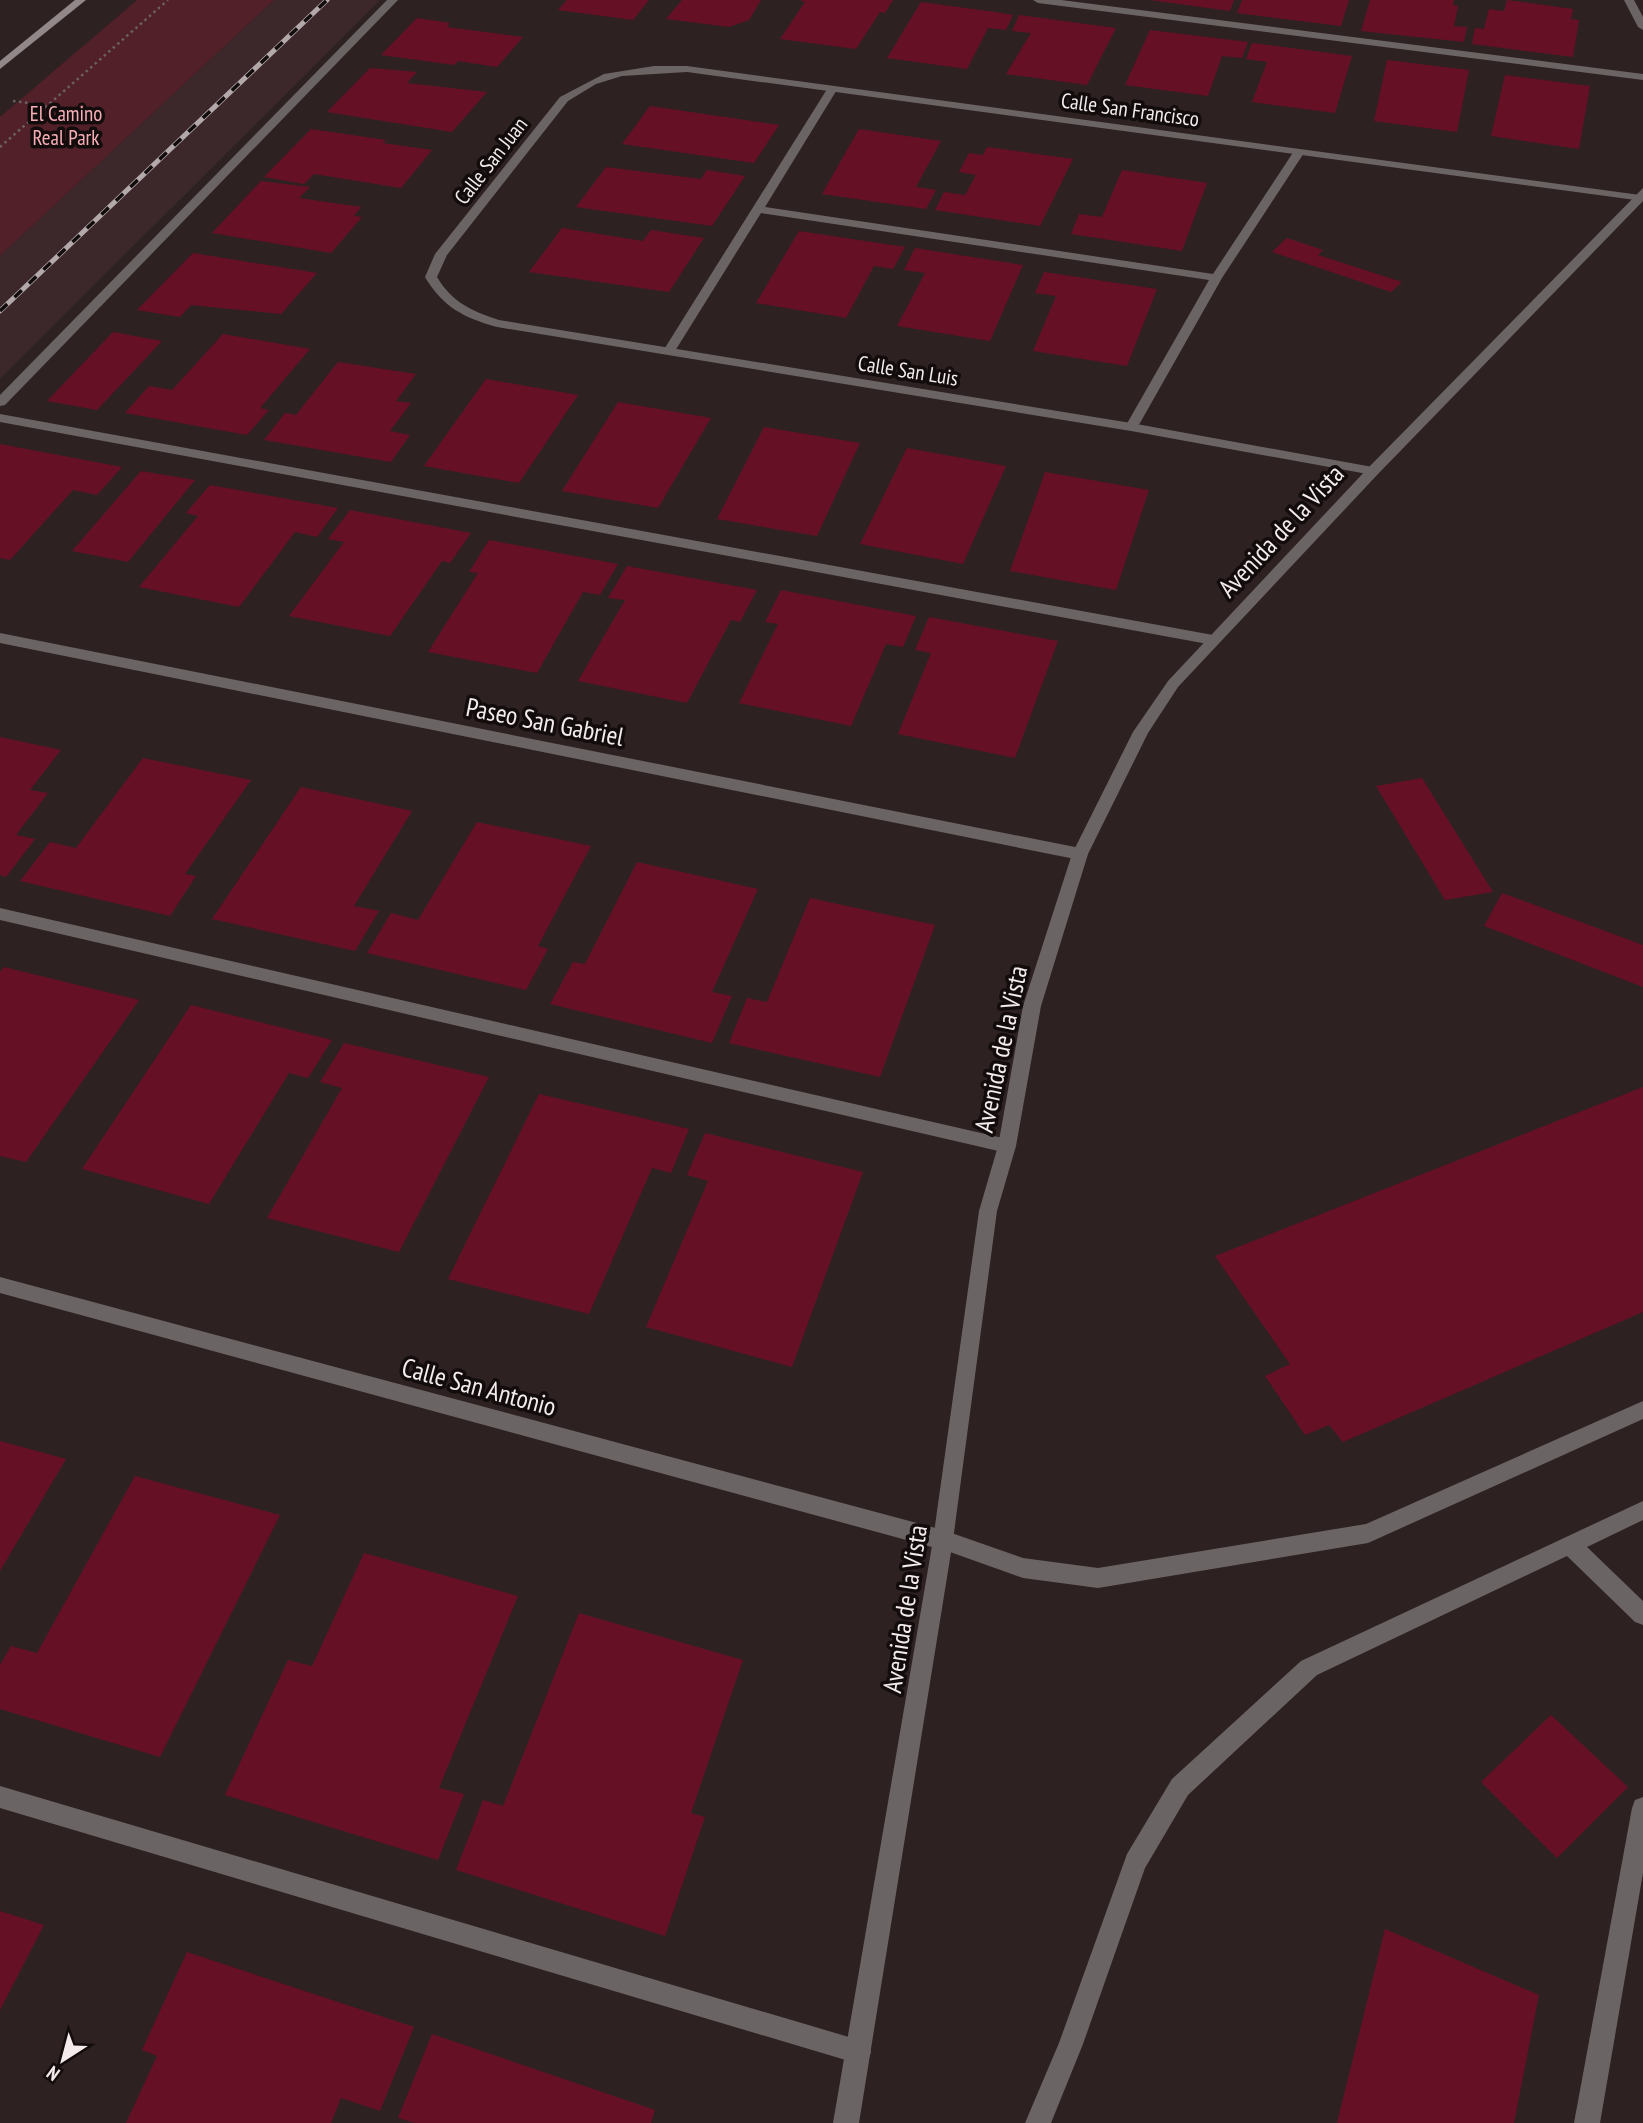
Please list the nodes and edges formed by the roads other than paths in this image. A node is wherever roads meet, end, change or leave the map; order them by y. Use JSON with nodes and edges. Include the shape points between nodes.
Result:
{"nodes":[{"id":1,"x":81,"y":0,"type":"edge"},
{"id":2,"x":393,"y":0,"type":"edge"},
{"id":3,"x":1038,"y":0,"type":"edge"},
{"id":4,"x":1629,"y":0,"type":"edge"},
{"id":5,"x":1643,"y":27,"type":"edge"},
{"id":6,"x":0,"y":66,"type":"edge"},
{"id":7,"x":615,"y":73,"type":"joint"},
{"id":8,"x":1643,"y":77,"type":"edge"},
{"id":9,"x":833,"y":88,"type":"junction"},
{"id":10,"x":1298,"y":153,"type":"junction"},
{"id":11,"x":1641,"y":195,"type":"edge"},
{"id":12,"x":758,"y":209,"type":"junction"},
{"id":13,"x":1216,"y":278,"type":"junction"},
{"id":14,"x":442,"y":298,"type":"joint"},
{"id":15,"x":669,"y":351,"type":"junction"},
{"id":16,"x":0,"y":402,"type":"edge"},
{"id":17,"x":0,"y":418,"type":"edge"},
{"id":18,"x":1131,"y":427,"type":"junction"},
{"id":19,"x":1373,"y":471,"type":"junction"},
{"id":20,"x":0,"y":638,"type":"edge"},
{"id":21,"x":1213,"y":640,"type":"junction"},
{"id":22,"x":1080,"y":854,"type":"junction"},
{"id":23,"x":0,"y":914,"type":"edge"},
{"id":24,"x":1007,"y":1146,"type":"junction"},
{"id":25,"x":0,"y":1285,"type":"edge"},
{"id":26,"x":1643,"y":1410,"type":"edge"},
{"id":27,"x":1643,"y":1510,"type":"edge"},
{"id":28,"x":943,"y":1540,"type":"junction"},
{"id":29,"x":1569,"y":1544,"type":"junction"},
{"id":30,"x":1643,"y":1615,"type":"edge"},
{"id":31,"x":0,"y":1797,"type":"edge"},
{"id":32,"x":1643,"y":1808,"type":"edge"},
{"id":33,"x":859,"y":2052,"type":"junction"},
{"id":34,"x":846,"y":2123,"type":"edge"},
{"id":35,"x":1038,"y":2123,"type":"edge"},
{"id":36,"x":1587,"y":2123,"type":"edge"}],
"edges":[{"from":1,"to":6,"type":"main road"},
{"from":2,"to":16,"type":"street"},
{"from":3,"to":8,"type":"street"},
{"from":4,"to":5,"type":"street"},
{"from":7,"to":9,"type":"street","name":"Calle San Francisco","via":[[687,69]]},
{"from":7,"to":14,"type":"street","name":"Calle San Juan","via":[[582,85],[564,99],[442,254],[431,277]]},
{"from":9,"to":10,"type":"street","name":"Calle San Francisco"},
{"from":9,"to":12,"type":"street"},
{"from":10,"to":11,"type":"street","name":"Calle San Francisco"},
{"from":10,"to":13,"type":"street"},
{"from":11,"to":19,"type":"street","name":"Avenida de la Vista"},
{"from":12,"to":13,"type":"street"},
{"from":12,"to":15,"type":"street"},
{"from":13,"to":18,"type":"street"},
{"from":14,"to":15,"type":"street","name":"Calle San Luis","via":[[461,312],[497,323]]},
{"from":15,"to":18,"type":"street","name":"Calle San Luis"},
{"from":17,"to":21,"type":"street"},
{"from":18,"to":19,"type":"street","name":"Calle San Luis"},
{"from":19,"to":21,"type":"street","name":"Avenida de la Vista"},
{"from":20,"to":22,"type":"street","name":"Paseo San Gabriel"},
{"from":21,"to":22,"type":"street","name":"Avenida de la Vista","via":[[1173,684],[1140,732]]},
{"from":22,"to":24,"type":"street","name":"Avenida de la Vista","via":[[1032,1006]]},
{"from":23,"to":24,"type":"street"},
{"from":24,"to":28,"type":"street","name":"Avenida de la Vista","via":[[988,1211]]},
{"from":25,"to":28,"type":"street","name":"Calle San Antonio"},
{"from":26,"to":28,"type":"street","name":"Calle San Antonio","via":[[1368,1533],[1098,1578],[1024,1569]]},
{"from":27,"to":29,"type":"street"},
{"from":28,"to":33,"type":"street","name":"Avenida de la Vista"},
{"from":29,"to":30,"type":"street"},
{"from":29,"to":35,"type":"street","via":[[1310,1668],[1180,1787],[1135,1861],[1071,2044]]},
{"from":31,"to":33,"type":"street"},
{"from":32,"to":36,"type":"street"},
{"from":33,"to":34,"type":"street","name":"Avenida de la Vista"}]}
